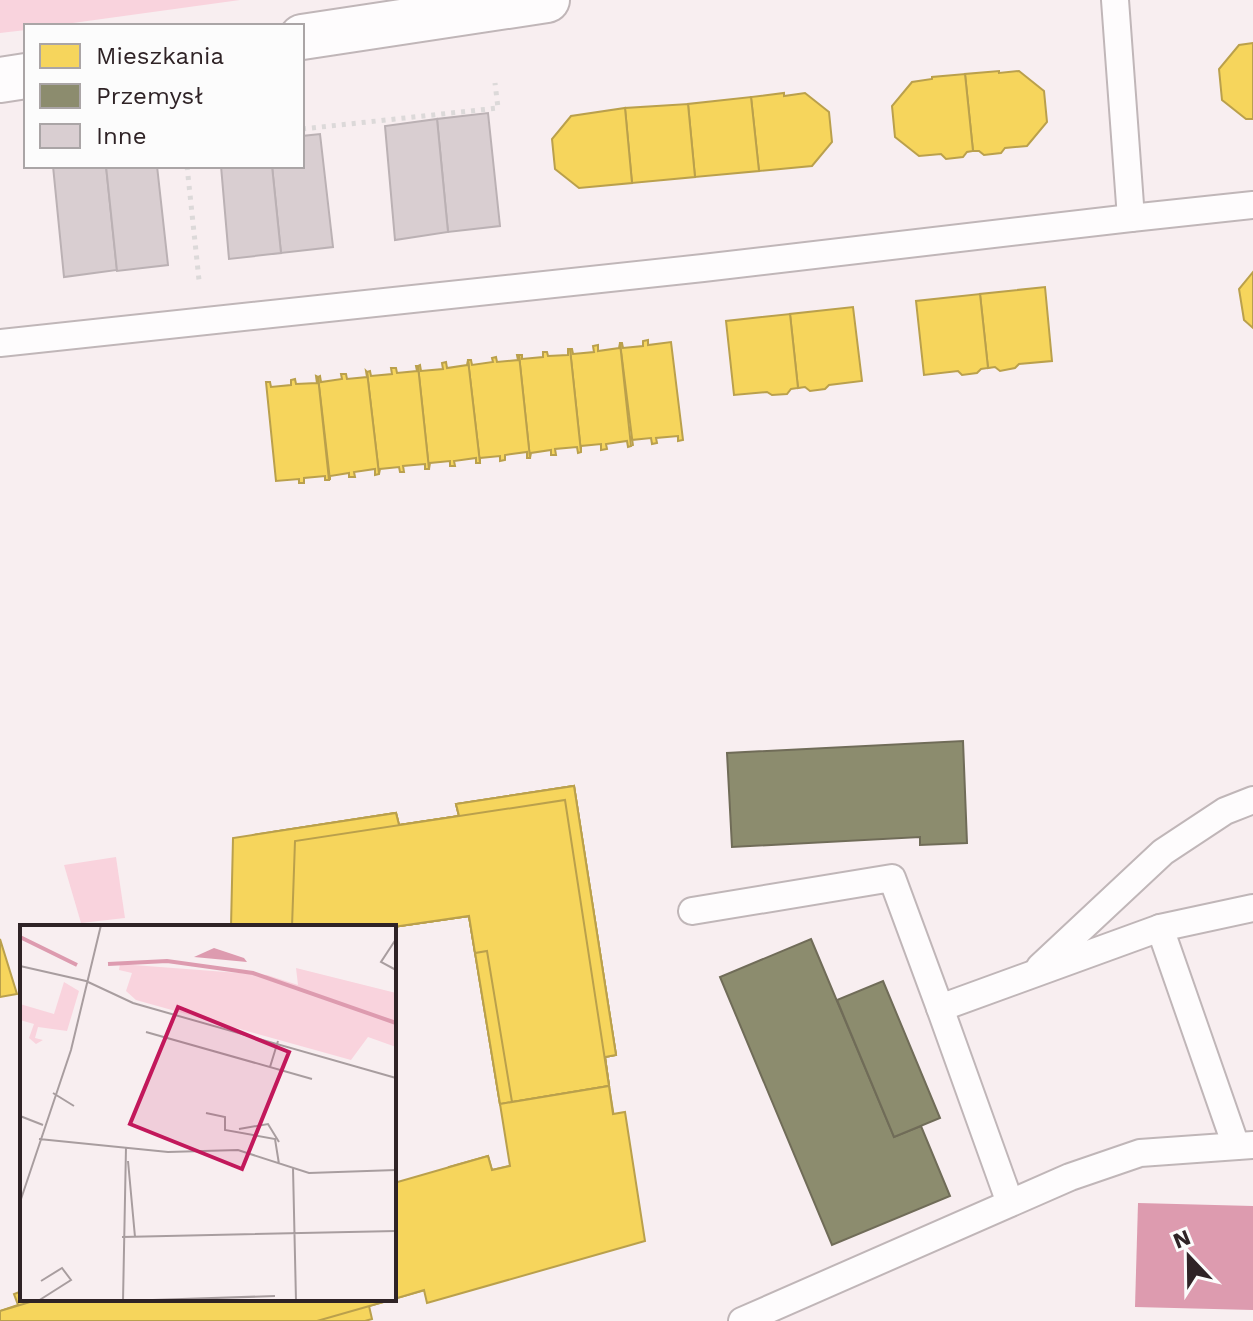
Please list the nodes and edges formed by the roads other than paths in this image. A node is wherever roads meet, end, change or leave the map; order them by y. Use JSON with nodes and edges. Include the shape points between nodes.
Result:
{"nodes":[{"id":1,"x":547,"y":0,"type":"edge"},
{"id":2,"x":1115,"y":0,"type":"edge"},
{"id":3,"x":304,"y":37,"type":"edge"},
{"id":4,"x":24,"y":76,"type":"edge"},
{"id":5,"x":0,"y":80,"type":"edge"},
{"id":6,"x":1253,"y":205,"type":"edge"},
{"id":7,"x":1131,"y":218,"type":"junction"},
{"id":8,"x":0,"y":343,"type":"edge"},
{"id":9,"x":1253,"y":800,"type":"edge"},
{"id":10,"x":1253,"y":908,"type":"edge"},
{"id":11,"x":692,"y":911,"type":"dead end"},
{"id":12,"x":1160,"y":928,"type":"junction"},
{"id":13,"x":1031,"y":975,"type":"junction"},
{"id":14,"x":940,"y":1008,"type":"junction"},
{"id":15,"x":1245,"y":1146,"type":"edge"},
{"id":16,"x":1010,"y":1203,"type":"junction"},
{"id":17,"x":742,"y":1321,"type":"edge"}],
"edges":[{"from":1,"to":3,"type":"street"},
{"from":2,"to":7,"type":"lane"},
{"from":4,"to":5,"type":"street"},
{"from":6,"to":7,"type":"lane"},
{"from":7,"to":8,"type":"lane"},
{"from":9,"to":13,"type":"lane","via":[[1225,811],[1163,852]]},
{"from":10,"to":12,"type":"lane"},
{"from":11,"to":14,"type":"lane","via":[[892,878]]},
{"from":12,"to":13,"type":"lane"},
{"from":12,"to":15,"type":"lane"},
{"from":13,"to":14,"type":"lane"},
{"from":14,"to":16,"type":"lane"},
{"from":15,"to":16,"type":"lane","via":[[1140,1153]]},
{"from":16,"to":17,"type":"lane"}]}
